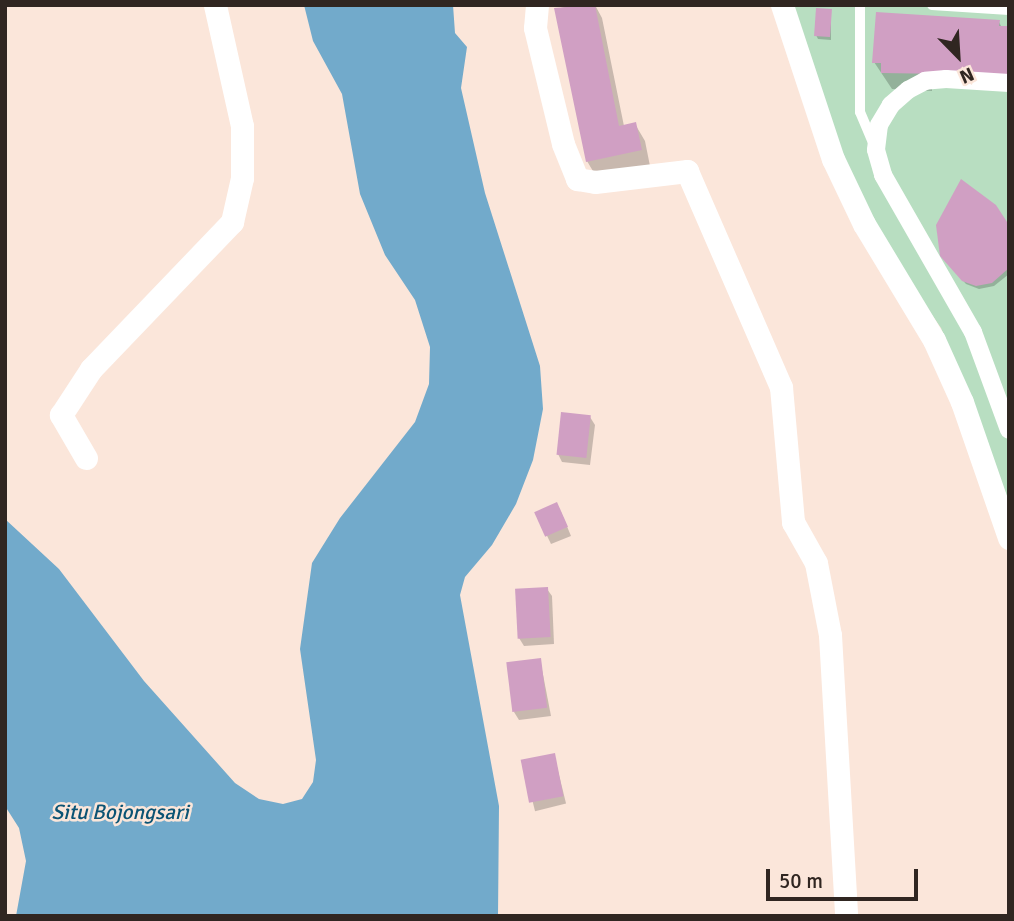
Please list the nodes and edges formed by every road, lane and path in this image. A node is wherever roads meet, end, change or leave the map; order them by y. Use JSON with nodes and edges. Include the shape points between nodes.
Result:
{"nodes":[{"id":1,"x":215,"y":5,"type":"edge"},
{"id":2,"x":537,"y":5,"type":"edge"},
{"id":3,"x":782,"y":5,"type":"edge"},
{"id":4,"x":860,"y":5,"type":"edge"},
{"id":5,"x":932,"y":5,"type":"edge"},
{"id":6,"x":1009,"y":10,"type":"edge"},
{"id":7,"x":1009,"y":83,"type":"edge"},
{"id":8,"x":876,"y":149,"type":"junction"},
{"id":9,"x":1009,"y":429,"type":"edge"},
{"id":10,"x":86,"y":458,"type":"dead end"},
{"id":11,"x":1009,"y":538,"type":"edge"},
{"id":12,"x":846,"y":916,"type":"edge"}],
"edges":[{"from":1,"to":10,"type":"street","via":[[242,126],[242,178],[232,222],[91,369],[61,415]]},
{"from":2,"to":12,"type":"street","via":[[536,28],[577,179],[595,182],[687,171],[781,387],[793,522],[816,563],[830,635]]},
{"from":3,"to":11,"type":"street","via":[[845,188],[934,340],[962,402]]},
{"from":4,"to":8,"type":"lane","via":[[860,112]]},
{"from":5,"to":6,"type":"lane"},
{"from":7,"to":8,"type":"street","via":[[946,79],[916,85],[891,105],[879,125]]},
{"from":8,"to":9,"type":"street","via":[[883,174],[973,332]]}]}
